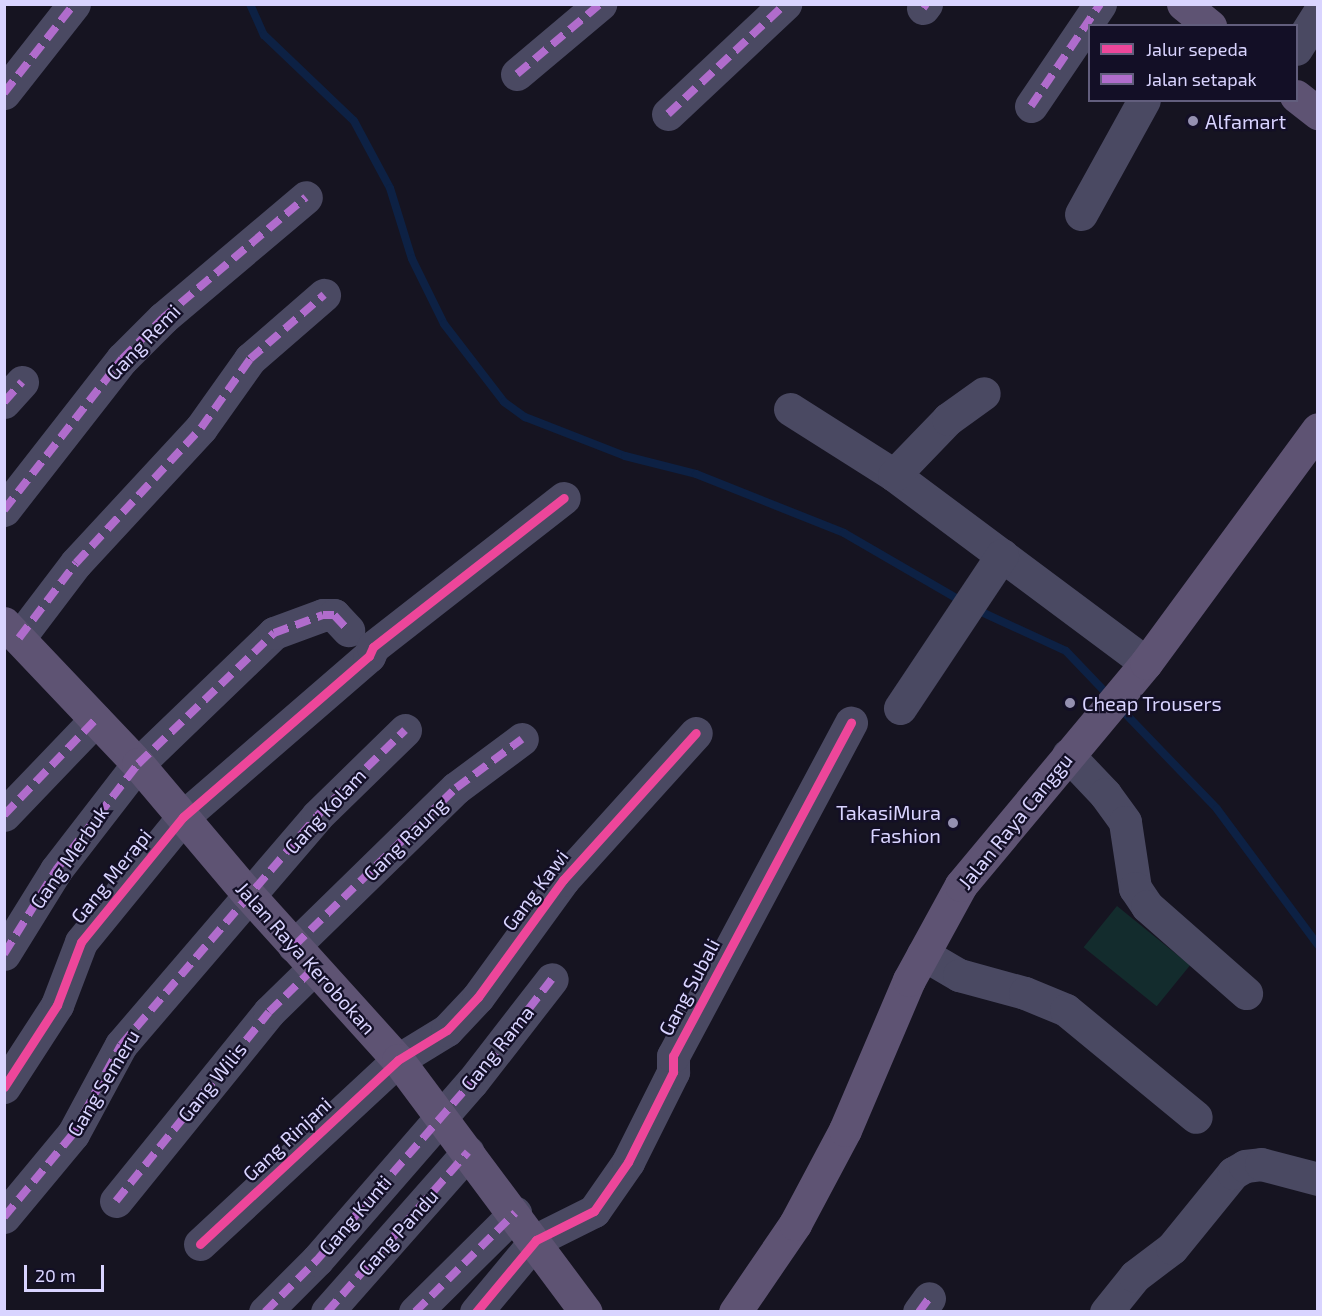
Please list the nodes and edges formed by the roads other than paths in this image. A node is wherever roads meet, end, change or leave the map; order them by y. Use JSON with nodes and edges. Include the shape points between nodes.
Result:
{"nodes":[{"id":1,"x":74,"y":4,"type":"edge"},
{"id":2,"x":600,"y":4,"type":"edge"},
{"id":3,"x":785,"y":4,"type":"edge"},
{"id":4,"x":1100,"y":4,"type":"edge"},
{"id":5,"x":1317,"y":14,"type":"edge"},
{"id":6,"x":1298,"y":46,"type":"edge"},
{"id":7,"x":517,"y":74,"type":"dead end"},
{"id":8,"x":4,"y":93,"type":"edge"},
{"id":9,"x":1298,"y":98,"type":"edge"},
{"id":10,"x":1143,"y":102,"type":"edge"},
{"id":11,"x":1031,"y":106,"type":"dead end"},
{"id":12,"x":1317,"y":113,"type":"edge"},
{"id":13,"x":668,"y":114,"type":"dead end"},
{"id":14,"x":306,"y":197,"type":"dead end"},
{"id":15,"x":1080,"y":214,"type":"dead end"},
{"id":16,"x":324,"y":294,"type":"dead end"},
{"id":17,"x":984,"y":393,"type":"dead end"},
{"id":18,"x":790,"y":409,"type":"dead end"},
{"id":19,"x":1317,"y":429,"type":"edge"},
{"id":20,"x":894,"y":475,"type":"junction"},
{"id":21,"x":564,"y":498,"type":"dead end"},
{"id":22,"x":4,"y":510,"type":"edge"},
{"id":23,"x":1002,"y":555,"type":"junction"},
{"id":24,"x":12,"y":630,"type":"edge"},
{"id":25,"x":348,"y":630,"type":"dead end"},
{"id":26,"x":1146,"y":663,"type":"junction"},
{"id":27,"x":900,"y":708,"type":"dead end"},
{"id":28,"x":95,"y":720,"type":"junction"},
{"id":29,"x":851,"y":723,"type":"dead end"},
{"id":30,"x":405,"y":730,"type":"dead end"},
{"id":31,"x":696,"y":733,"type":"dead end"},
{"id":32,"x":522,"y":739,"type":"dead end"},
{"id":33,"x":1068,"y":755,"type":"junction"},
{"id":34,"x":138,"y":764,"type":"junction"},
{"id":35,"x":4,"y":815,"type":"edge"},
{"id":36,"x":183,"y":817,"type":"junction"},
{"id":37,"x":248,"y":894,"type":"junction"},
{"id":38,"x":4,"y":954,"type":"edge"},
{"id":39,"x":304,"y":957,"type":"junction"},
{"id":40,"x":916,"y":967,"type":"junction"},
{"id":41,"x":552,"y":979,"type":"dead end"},
{"id":42,"x":1246,"y":993,"type":"dead end"},
{"id":43,"x":398,"y":1060,"type":"junction"},
{"id":44,"x":4,"y":1087,"type":"edge"},
{"id":45,"x":440,"y":1116,"type":"junction"},
{"id":46,"x":1196,"y":1117,"type":"dead end"},
{"id":47,"x":468,"y":1152,"type":"junction"},
{"id":48,"x":1317,"y":1179,"type":"edge"},
{"id":49,"x":116,"y":1201,"type":"dead end"},
{"id":50,"x":515,"y":1213,"type":"junction"},
{"id":51,"x":4,"y":1217,"type":"edge"},
{"id":52,"x":536,"y":1240,"type":"junction"},
{"id":53,"x":200,"y":1244,"type":"dead end"},
{"id":54,"x":265,"y":1311,"type":"edge"},
{"id":55,"x":327,"y":1311,"type":"edge"},
{"id":56,"x":415,"y":1311,"type":"edge"},
{"id":57,"x":476,"y":1311,"type":"edge"},
{"id":58,"x":586,"y":1311,"type":"edge"},
{"id":59,"x":735,"y":1311,"type":"edge"},
{"id":60,"x":1106,"y":1311,"type":"edge"}],
"edges":[{"from":1,"to":8,"type":"street"},
{"from":2,"to":7,"type":"street"},
{"from":3,"to":13,"type":"street"},
{"from":4,"to":11,"type":"street"},
{"from":5,"to":6,"type":"street"},
{"from":9,"to":12,"type":"main road"},
{"from":10,"to":15,"type":"street"},
{"from":14,"to":22,"type":"street","name":"Gang Remi","via":[[171,311],[122,359]]},
{"from":16,"to":24,"type":"street","via":[[250,359],[201,428]]},
{"from":17,"to":20,"type":"street","via":[[948,419]]},
{"from":18,"to":20,"type":"street"},
{"from":19,"to":26,"type":"main road","name":"Jalan Raya Canggu"},
{"from":20,"to":23,"type":"street"},
{"from":21,"to":36,"type":"street","name":"Gang Merapi","via":[[373,647],[362,663]]},
{"from":23,"to":26,"type":"street"},
{"from":23,"to":27,"type":"street"},
{"from":24,"to":28,"type":"main road","name":"Jalan Raya Kerobokan"},
{"from":25,"to":34,"type":"street","name":"Gang Merbuk","via":[[334,615],[316,617],[274,633]]},
{"from":26,"to":33,"type":"main road","name":"Jalan Raya Canggu"},
{"from":28,"to":34,"type":"main road","name":"Jalan Raya Kerobokan"},
{"from":28,"to":35,"type":"street"},
{"from":29,"to":52,"type":"street","name":"Gang Subali","via":[[673,1056],[673,1072],[628,1162],[594,1211]]},
{"from":30,"to":37,"type":"street","name":"Gang Kolam","via":[[323,810]]},
{"from":31,"to":43,"type":"street","name":"Gang Kawi","via":[[569,872],[478,998],[447,1030]]},
{"from":32,"to":39,"type":"street","name":"Gang Raung","via":[[463,782]]},
{"from":33,"to":40,"type":"main road","name":"Jalan Raya Canggu","via":[[961,885]]},
{"from":33,"to":42,"type":"street","via":[[1125,822],[1135,888],[1147,906]]},
{"from":34,"to":36,"type":"main road","name":"Jalan Raya Kerobokan"},
{"from":34,"to":38,"type":"street","name":"Gang Merbuk","via":[[69,852]]},
{"from":36,"to":37,"type":"main road","name":"Jalan Raya Kerobokan"},
{"from":36,"to":44,"type":"street","name":"Gang Merapi","via":[[81,942],[57,1005]]},
{"from":37,"to":39,"type":"main road","name":"Jalan Raya Kerobokan"},
{"from":37,"to":51,"type":"street","name":"Gang Semeru","via":[[121,1045],[73,1134]]},
{"from":39,"to":43,"type":"main road","name":"Jalan Raya Kerobokan"},
{"from":39,"to":49,"type":"street","name":"Gang Wilis","via":[[269,1012]]},
{"from":40,"to":46,"type":"street","via":[[1024,993],[1066,1010]]},
{"from":40,"to":59,"type":"main road","name":"Jalan Raya Canggu","via":[[845,1130],[795,1224]]},
{"from":41,"to":45,"type":"street","name":"Gang Rama","via":[[495,1055]]},
{"from":43,"to":45,"type":"main road","name":"Jalan Raya Kerobokan"},
{"from":43,"to":53,"type":"street","name":"Gang Rinjani"},
{"from":45,"to":47,"type":"main road","name":"Jalan Raya Kerobokan"},
{"from":45,"to":54,"type":"street","name":"Gang Kunti","via":[[316,1260]]},
{"from":47,"to":50,"type":"main road","name":"Jalan Raya Kerobokan"},
{"from":47,"to":55,"type":"street","name":"Gang Pandu"},
{"from":48,"to":60,"type":"street","via":[[1277,1166],[1245,1166],[1233,1173],[1172,1248]]},
{"from":50,"to":52,"type":"main road","name":"Jalan Raya Kerobokan"},
{"from":50,"to":56,"type":"street"},
{"from":52,"to":57,"type":"street"},
{"from":52,"to":58,"type":"main road","name":"Jalan Raya Kerobokan"}]}
